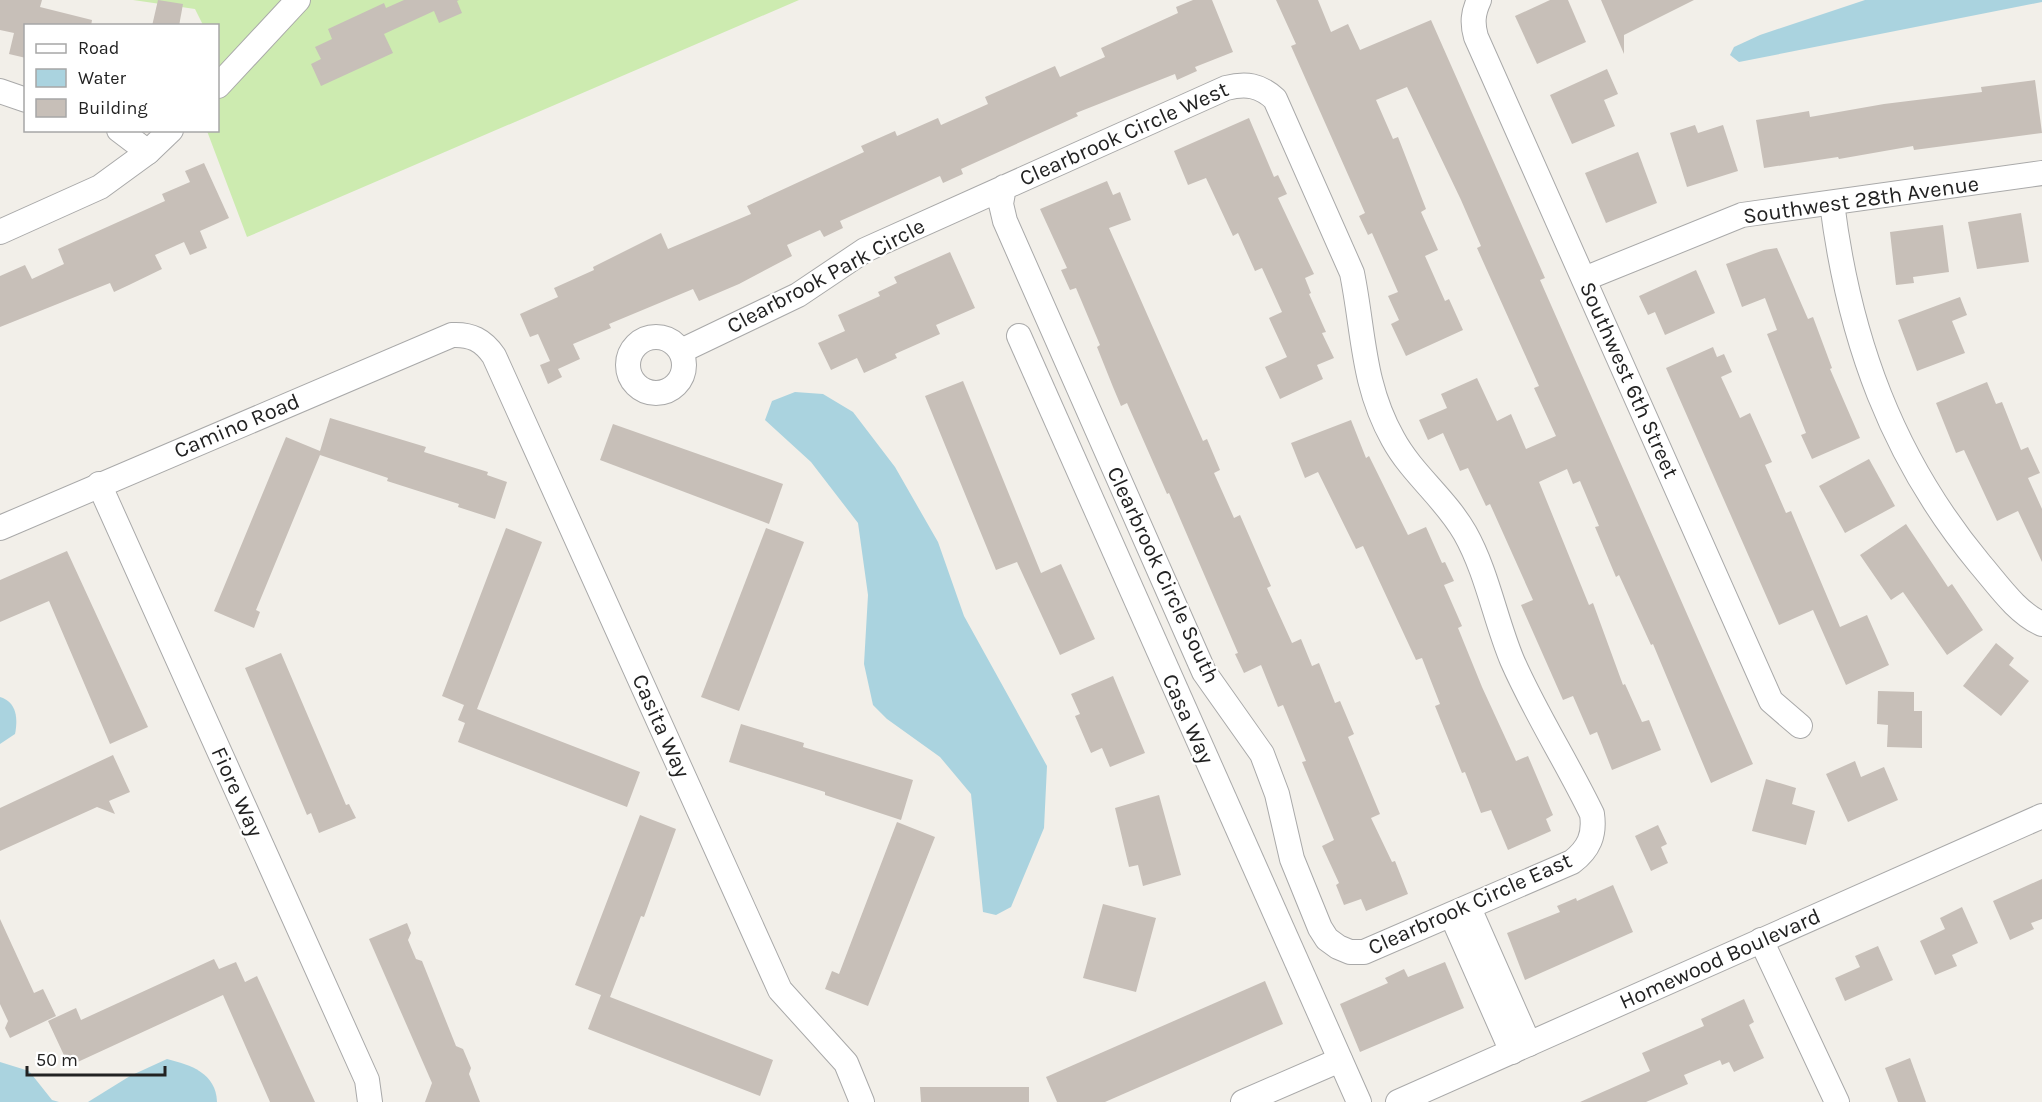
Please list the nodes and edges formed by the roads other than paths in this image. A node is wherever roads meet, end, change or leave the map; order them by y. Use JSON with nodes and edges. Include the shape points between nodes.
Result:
{"nodes":[{"id":1,"x":298,"y":0,"type":"edge"},
{"id":2,"x":1479,"y":0,"type":"edge"},
{"id":3,"x":219,"y":85,"type":"edge"},
{"id":4,"x":0,"y":91,"type":"edge"},
{"id":5,"x":24,"y":99,"type":"edge"},
{"id":6,"x":122,"y":132,"type":"edge"},
{"id":7,"x":169,"y":132,"type":"edge"},
{"id":8,"x":148,"y":152,"type":"junction"},
{"id":9,"x":2042,"y":173,"type":"edge"},
{"id":10,"x":1004,"y":187,"type":"junction"},
{"id":11,"x":1832,"y":203,"type":"junction"},
{"id":12,"x":0,"y":232,"type":"edge"},
{"id":13,"x":1584,"y":279,"type":"junction"},
{"id":14,"x":1018,"y":336,"type":"dead end"},
{"id":15,"x":477,"y":339,"type":"joint"},
{"id":16,"x":681,"y":351,"type":"dead end"},
{"id":17,"x":99,"y":484,"type":"junction"},
{"id":18,"x":0,"y":528,"type":"edge"},
{"id":19,"x":2042,"y":624,"type":"edge"},
{"id":20,"x":1800,"y":726,"type":"dead end"},
{"id":21,"x":2042,"y":816,"type":"edge"},
{"id":22,"x":1590,"y":843,"type":"joint"},
{"id":23,"x":1460,"y":912,"type":"junction"},
{"id":24,"x":1761,"y":940,"type":"junction"},
{"id":25,"x":1344,"y":950,"type":"joint"},
{"id":26,"x":1520,"y":1048,"type":"junction"},
{"id":27,"x":1340,"y":1060,"type":"junction"},
{"id":28,"x":370,"y":1102,"type":"edge"},
{"id":29,"x":862,"y":1102,"type":"edge"},
{"id":30,"x":1243,"y":1102,"type":"edge"},
{"id":31,"x":1359,"y":1102,"type":"edge"},
{"id":32,"x":1398,"y":1102,"type":"edge"},
{"id":33,"x":1837,"y":1102,"type":"edge"}],
"edges":[{"from":1,"to":3,"type":"street"},
{"from":2,"to":13,"type":"street","name":"Southwest 6th Street","via":[[1472,25],[1476,38]]},
{"from":4,"to":5,"type":"street"},
{"from":6,"to":8,"type":"street"},
{"from":7,"to":8,"type":"street"},
{"from":8,"to":12,"type":"street","via":[[100,187]]},
{"from":9,"to":11,"type":"street","name":"Southwest 28th Avenue"},
{"from":10,"to":16,"type":"street","name":"Clearbrook Park Circle","via":[[865,250],[798,295]]},
{"from":10,"to":22,"type":"street","name":"Clearbrook Circle West","via":[[1226,88],[1253,85],[1275,99],[1352,273],[1368,380],[1379,411],[1407,460],[1447,507],[1473,549],[1513,661],[1592,813]]},
{"from":10,"to":25,"type":"street","name":"Clearbrook Circle South","via":[[1001,204],[1005,222],[1204,672],[1262,754],[1303,888],[1327,939]]},
{"from":11,"to":13,"type":"street","name":"Southwest 28th Avenue","via":[[1742,215]]},
{"from":11,"to":19,"type":"street","via":[[1838,255],[1855,327],[1882,407],[1905,454],[1962,543],[2023,612]]},
{"from":13,"to":20,"type":"street","name":"Southwest 6th Street","via":[[1771,701]]},
{"from":14,"to":27,"type":"street","name":"Casa Way"},
{"from":15,"to":17,"type":"street","name":"Camino Road","via":[[452,335]]},
{"from":15,"to":29,"type":"street","name":"Casita Way","via":[[494,356],[780,990],[846,1064]]},
{"from":17,"to":18,"type":"street","name":"Camino Road"},
{"from":17,"to":28,"type":"street","name":"Fiore Way","via":[[367,1080]]},
{"from":21,"to":24,"type":"street","name":"Homewood Boulevard"},
{"from":22,"to":23,"type":"street","name":"Clearbrook Circle East","via":[[1572,862]]},
{"from":23,"to":25,"type":"street","name":"Clearbrook Circle East","via":[[1364,952]]},
{"from":23,"to":26,"type":"street"},
{"from":24,"to":26,"type":"street","name":"Homewood Boulevard"},
{"from":24,"to":33,"type":"street"},
{"from":26,"to":32,"type":"street","name":"Homewood Boulevard"},
{"from":27,"to":30,"type":"street"},
{"from":27,"to":31,"type":"street","name":"Casa Way"}]}
